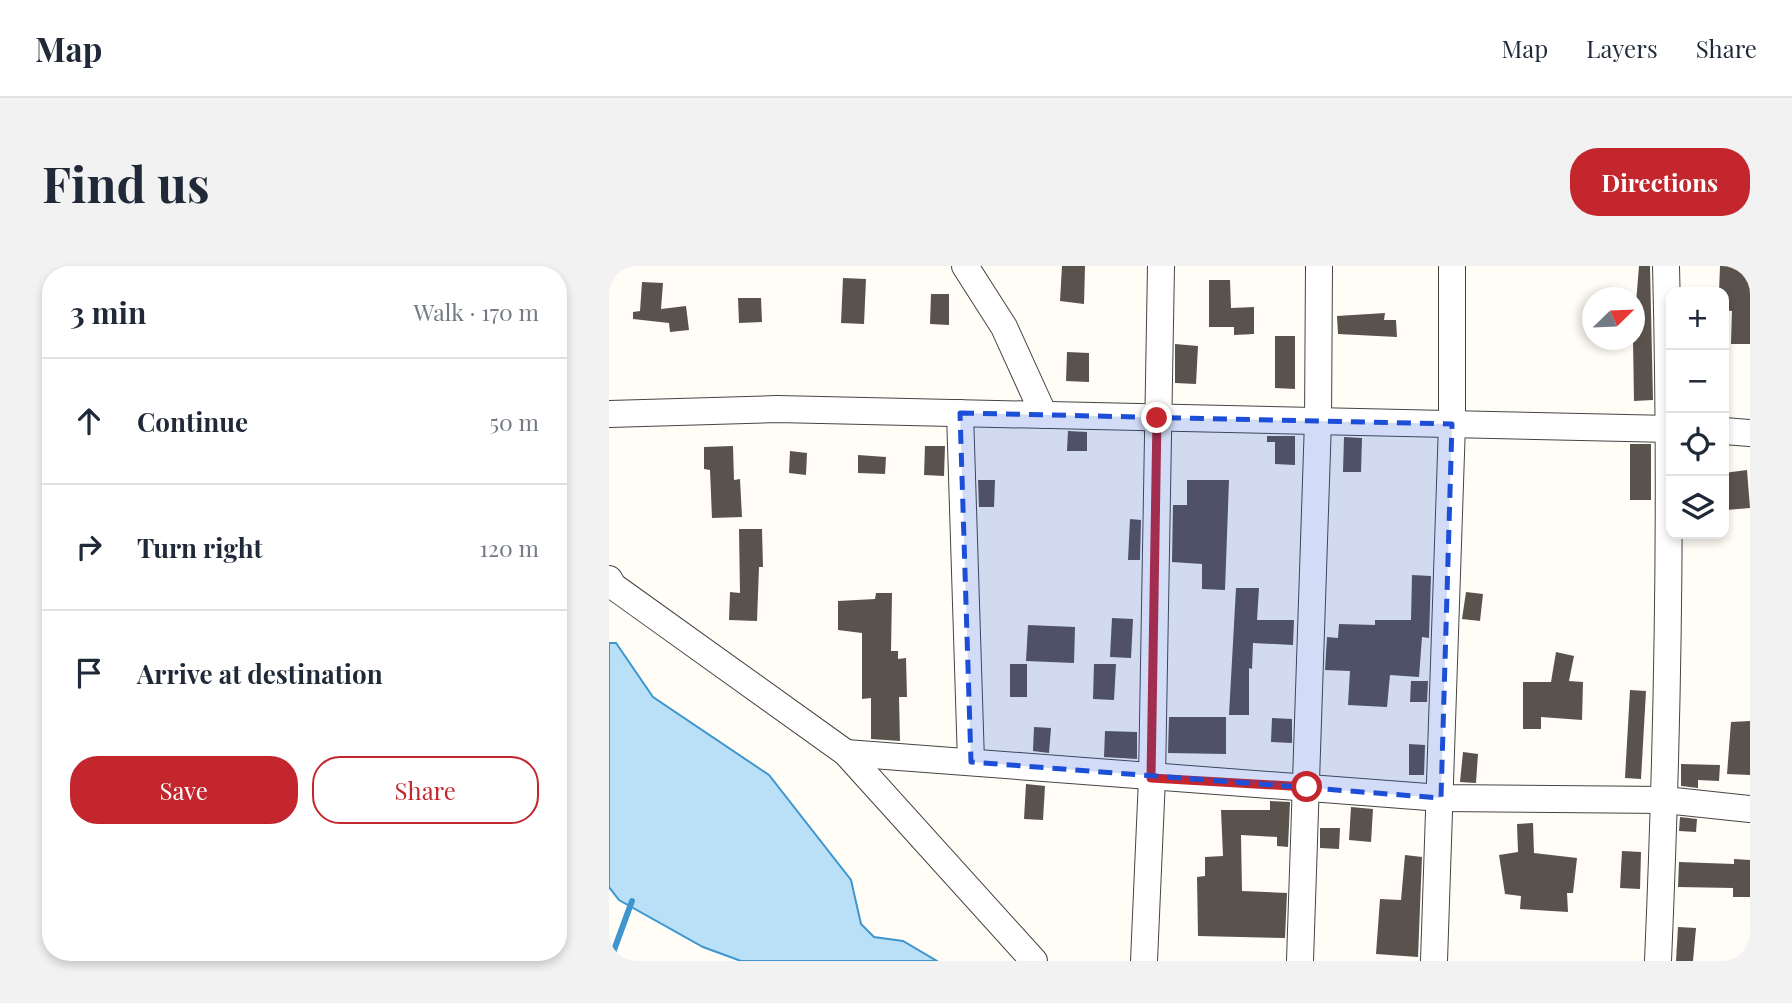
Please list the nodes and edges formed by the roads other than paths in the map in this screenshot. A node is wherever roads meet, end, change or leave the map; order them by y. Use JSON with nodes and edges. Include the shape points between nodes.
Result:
{"nodes":[{"id":1,"x":965,"y":266,"type":"edge"},
{"id":2,"x":1161,"y":266,"type":"edge"},
{"id":3,"x":1319,"y":266,"type":"edge"},
{"id":4,"x":1452,"y":266,"type":"edge"},
{"id":5,"x":1665,"y":266,"type":"edge"},
{"id":6,"x":960,"y":413,"type":"junction"},
{"id":7,"x":1670,"y":413,"type":"edge"},
{"id":8,"x":609,"y":414,"type":"edge"},
{"id":9,"x":1044,"y":415,"type":"junction"},
{"id":10,"x":1157,"y":418,"type":"junction"},
{"id":11,"x":1318,"y":421,"type":"junction"},
{"id":12,"x":1452,"y":424,"type":"junction"},
{"id":13,"x":1666,"y":429,"type":"edge"},
{"id":14,"x":1729,"y":431,"type":"edge"},
{"id":15,"x":1750,"y":433,"type":"edge"},
{"id":16,"x":1670,"y":476,"type":"edge"},
{"id":17,"x":609,"y":579,"type":"edge"},
{"id":18,"x":846,"y":753,"type":"junction"},
{"id":19,"x":971,"y":762,"type":"junction"},
{"id":20,"x":1151,"y":778,"type":"junction"},
{"id":21,"x":1307,"y":787,"type":"junction"},
{"id":22,"x":1441,"y":798,"type":"junction"},
{"id":23,"x":1665,"y":800,"type":"junction"},
{"id":24,"x":1750,"y":809,"type":"edge"},
{"id":25,"x":1034,"y":961,"type":"edge"},
{"id":26,"x":1144,"y":961,"type":"edge"},
{"id":27,"x":1300,"y":961,"type":"edge"},
{"id":28,"x":1434,"y":961,"type":"edge"},
{"id":29,"x":1658,"y":961,"type":"edge"}],
"edges":[{"from":1,"to":9,"type":"street","via":[[1005,327]]},
{"from":2,"to":10,"type":"street"},
{"from":3,"to":11,"type":"street"},
{"from":4,"to":12,"type":"street"},
{"from":5,"to":7,"type":"street"},
{"from":6,"to":8,"type":"street","via":[[777,409]]},
{"from":6,"to":9,"type":"street"},
{"from":6,"to":19,"type":"street"},
{"from":9,"to":10,"type":"street"},
{"from":10,"to":11,"type":"street"},
{"from":10,"to":20,"type":"street"},
{"from":11,"to":12,"type":"street"},
{"from":11,"to":21,"type":"street"},
{"from":12,"to":13,"type":"street"},
{"from":12,"to":22,"type":"street"},
{"from":14,"to":15,"type":"street"},
{"from":16,"to":23,"type":"street"},
{"from":17,"to":18,"type":"street"},
{"from":18,"to":19,"type":"street"},
{"from":18,"to":25,"type":"street"},
{"from":19,"to":20,"type":"street"},
{"from":20,"to":21,"type":"street"},
{"from":20,"to":26,"type":"street"},
{"from":21,"to":22,"type":"street"},
{"from":21,"to":27,"type":"street"},
{"from":22,"to":23,"type":"street"},
{"from":22,"to":28,"type":"street"},
{"from":23,"to":24,"type":"street"},
{"from":23,"to":29,"type":"street"}]}
